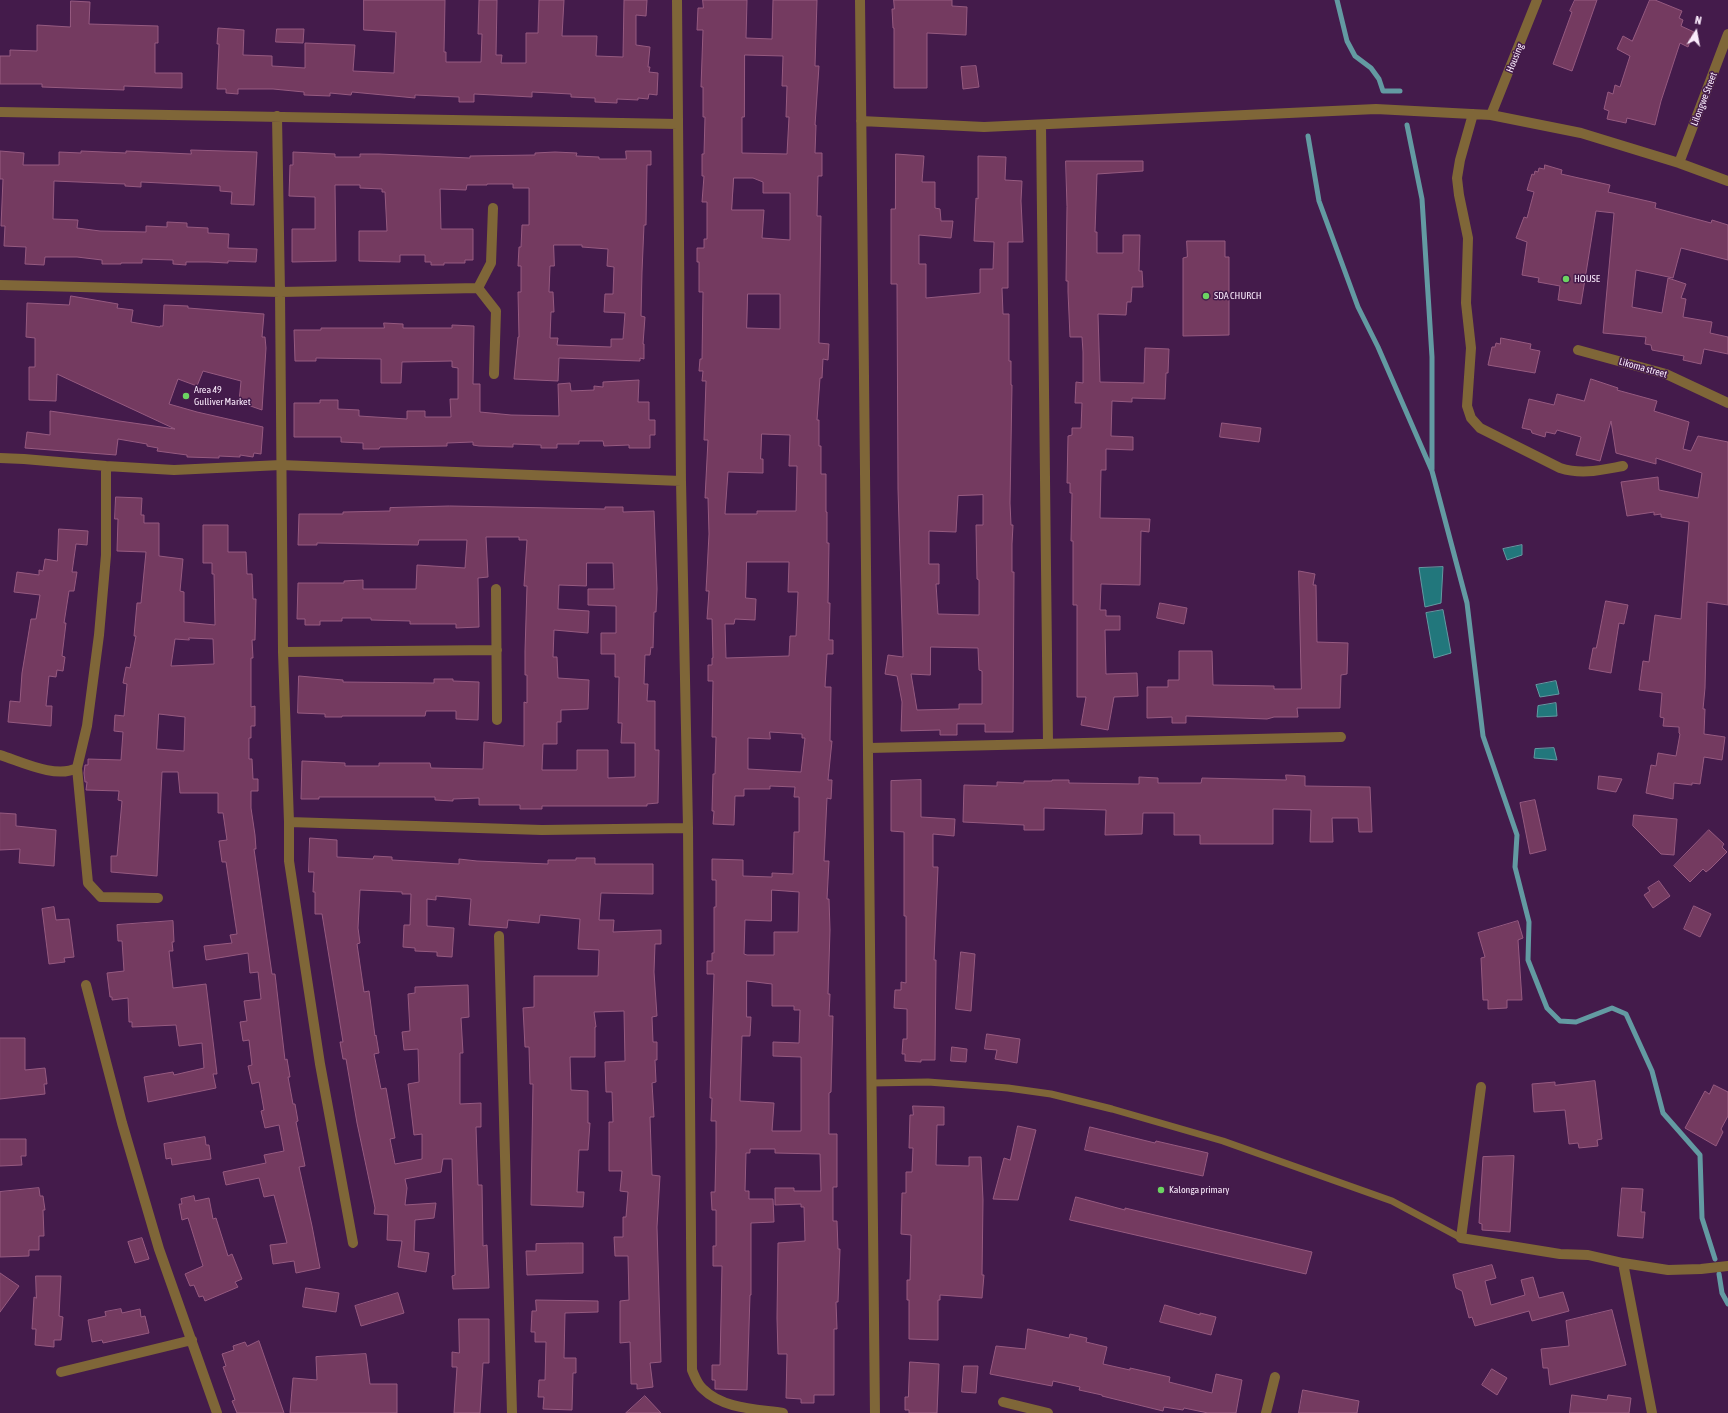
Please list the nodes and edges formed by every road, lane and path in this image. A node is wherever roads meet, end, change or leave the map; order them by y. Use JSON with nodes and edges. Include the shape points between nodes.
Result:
{"nodes":[{"id":1,"x":677,"y":0,"type":"edge"},
{"id":2,"x":860,"y":0,"type":"edge"},
{"id":3,"x":1537,"y":0,"type":"edge"},
{"id":4,"x":1728,"y":34,"type":"edge"},
{"id":5,"x":0,"y":112,"type":"edge"},
{"id":6,"x":1473,"y":114,"type":"junction"},
{"id":7,"x":1491,"y":115,"type":"junction"},
{"id":8,"x":277,"y":116,"type":"junction"},
{"id":9,"x":862,"y":121,"type":"junction"},
{"id":10,"x":678,"y":124,"type":"junction"},
{"id":11,"x":1041,"y":125,"type":"junction"},
{"id":12,"x":1679,"y":163,"type":"junction"},
{"id":13,"x":1728,"y":181,"type":"edge"},
{"id":14,"x":493,"y":208,"type":"dead end"},
{"id":15,"x":0,"y":285,"type":"edge"},
{"id":16,"x":478,"y":288,"type":"junction"},
{"id":17,"x":280,"y":292,"type":"junction"},
{"id":18,"x":1578,"y":350,"type":"dead end"},
{"id":19,"x":494,"y":374,"type":"dead end"},
{"id":20,"x":1728,"y":403,"type":"edge"},
{"id":21,"x":0,"y":458,"type":"edge"},
{"id":22,"x":281,"y":465,"type":"junction"},
{"id":23,"x":106,"y":466,"type":"junction"},
{"id":24,"x":1623,"y":466,"type":"dead end"},
{"id":25,"x":681,"y":481,"type":"junction"},
{"id":26,"x":496,"y":589,"type":"dead end"},
{"id":27,"x":497,"y":650,"type":"junction"},
{"id":28,"x":283,"y":652,"type":"junction"},
{"id":29,"x":497,"y":720,"type":"dead end"},
{"id":30,"x":1341,"y":737,"type":"dead end"},
{"id":31,"x":1048,"y":743,"type":"junction"},
{"id":32,"x":869,"y":748,"type":"junction"},
{"id":33,"x":0,"y":755,"type":"edge"},
{"id":34,"x":77,"y":768,"type":"junction"},
{"id":35,"x":289,"y":822,"type":"junction"},
{"id":36,"x":688,"y":828,"type":"junction"},
{"id":37,"x":158,"y":898,"type":"dead end"},
{"id":38,"x":499,"y":936,"type":"dead end"},
{"id":39,"x":86,"y":985,"type":"dead end"},
{"id":40,"x":872,"y":1083,"type":"junction"},
{"id":41,"x":1481,"y":1087,"type":"dead end"},
{"id":42,"x":1461,"y":1238,"type":"junction"},
{"id":43,"x":353,"y":1243,"type":"dead end"},
{"id":44,"x":1622,"y":1263,"type":"junction"},
{"id":45,"x":1728,"y":1266,"type":"edge"},
{"id":46,"x":192,"y":1340,"type":"junction"},
{"id":47,"x":61,"y":1372,"type":"dead end"},
{"id":48,"x":1275,"y":1376,"type":"dead end"},
{"id":49,"x":1003,"y":1402,"type":"dead end"},
{"id":50,"x":217,"y":1413,"type":"edge"},
{"id":51,"x":512,"y":1413,"type":"edge"},
{"id":52,"x":783,"y":1413,"type":"edge"},
{"id":53,"x":875,"y":1413,"type":"edge"},
{"id":54,"x":1048,"y":1413,"type":"edge"},
{"id":55,"x":1266,"y":1413,"type":"edge"},
{"id":56,"x":1652,"y":1413,"type":"edge"}],
"edges":[{"from":1,"to":10,"type":"street"},
{"from":2,"to":9,"type":"street"},
{"from":3,"to":7,"type":"street","name":"Housing"},
{"from":4,"to":12,"type":"street","name":"Lilongwe Street"},
{"from":5,"to":8,"type":"street"},
{"from":6,"to":7,"type":"street"},
{"from":6,"to":11,"type":"street","via":[[1376,109]]},
{"from":6,"to":24,"type":"street","via":[[1457,178],[1468,238],[1466,303],[1471,348],[1467,406],[1471,418],[1480,428],[1572,472],[1584,473]]},
{"from":7,"to":12,"type":"street","via":[[1581,133]]},
{"from":8,"to":10,"type":"street"},
{"from":8,"to":17,"type":"street"},
{"from":9,"to":11,"type":"street","via":[[984,127]]},
{"from":9,"to":32,"type":"street"},
{"from":10,"to":25,"type":"street"},
{"from":11,"to":31,"type":"street"},
{"from":12,"to":13,"type":"street"},
{"from":14,"to":16,"type":"street","via":[[491,263]]},
{"from":15,"to":17,"type":"street"},
{"from":16,"to":17,"type":"street"},
{"from":16,"to":19,"type":"street","via":[[496,311]]},
{"from":17,"to":22,"type":"street"},
{"from":18,"to":20,"type":"street","name":"Likoma street","via":[[1666,374]]},
{"from":21,"to":23,"type":"street"},
{"from":22,"to":23,"type":"street","via":[[174,470]]},
{"from":22,"to":25,"type":"street"},
{"from":22,"to":28,"type":"street"},
{"from":23,"to":34,"type":"street","via":[[106,555],[100,627],[87,726]]},
{"from":25,"to":36,"type":"street"},
{"from":26,"to":27,"type":"street"},
{"from":27,"to":28,"type":"street"},
{"from":27,"to":29,"type":"street"},
{"from":28,"to":35,"type":"street"},
{"from":30,"to":31,"type":"street"},
{"from":31,"to":32,"type":"street"},
{"from":32,"to":40,"type":"street"},
{"from":33,"to":34,"type":"street","via":[[57,773],[70,772]]},
{"from":34,"to":37,"type":"street","via":[[88,883],[101,897]]},
{"from":35,"to":36,"type":"street","via":[[542,830]]},
{"from":35,"to":43,"type":"street","via":[[289,861],[320,1064]]},
{"from":36,"to":52,"type":"street","via":[[692,1370],[702,1389],[727,1404]]},
{"from":38,"to":51,"type":"street"},
{"from":39,"to":46,"type":"street","via":[[122,1123],[159,1249]]},
{"from":40,"to":42,"type":"lane","via":[[928,1082],[1008,1088],[1051,1094],[1112,1109],[1224,1141],[1392,1201]]},
{"from":40,"to":53,"type":"street"},
{"from":41,"to":42,"type":"street"},
{"from":42,"to":44,"type":"street","via":[[1560,1254],[1588,1255]]},
{"from":44,"to":45,"type":"street","via":[[1668,1270]]},
{"from":44,"to":56,"type":"street"},
{"from":46,"to":47,"type":"street"},
{"from":46,"to":50,"type":"street"},
{"from":48,"to":55,"type":"street"},
{"from":49,"to":54,"type":"street"}]}
